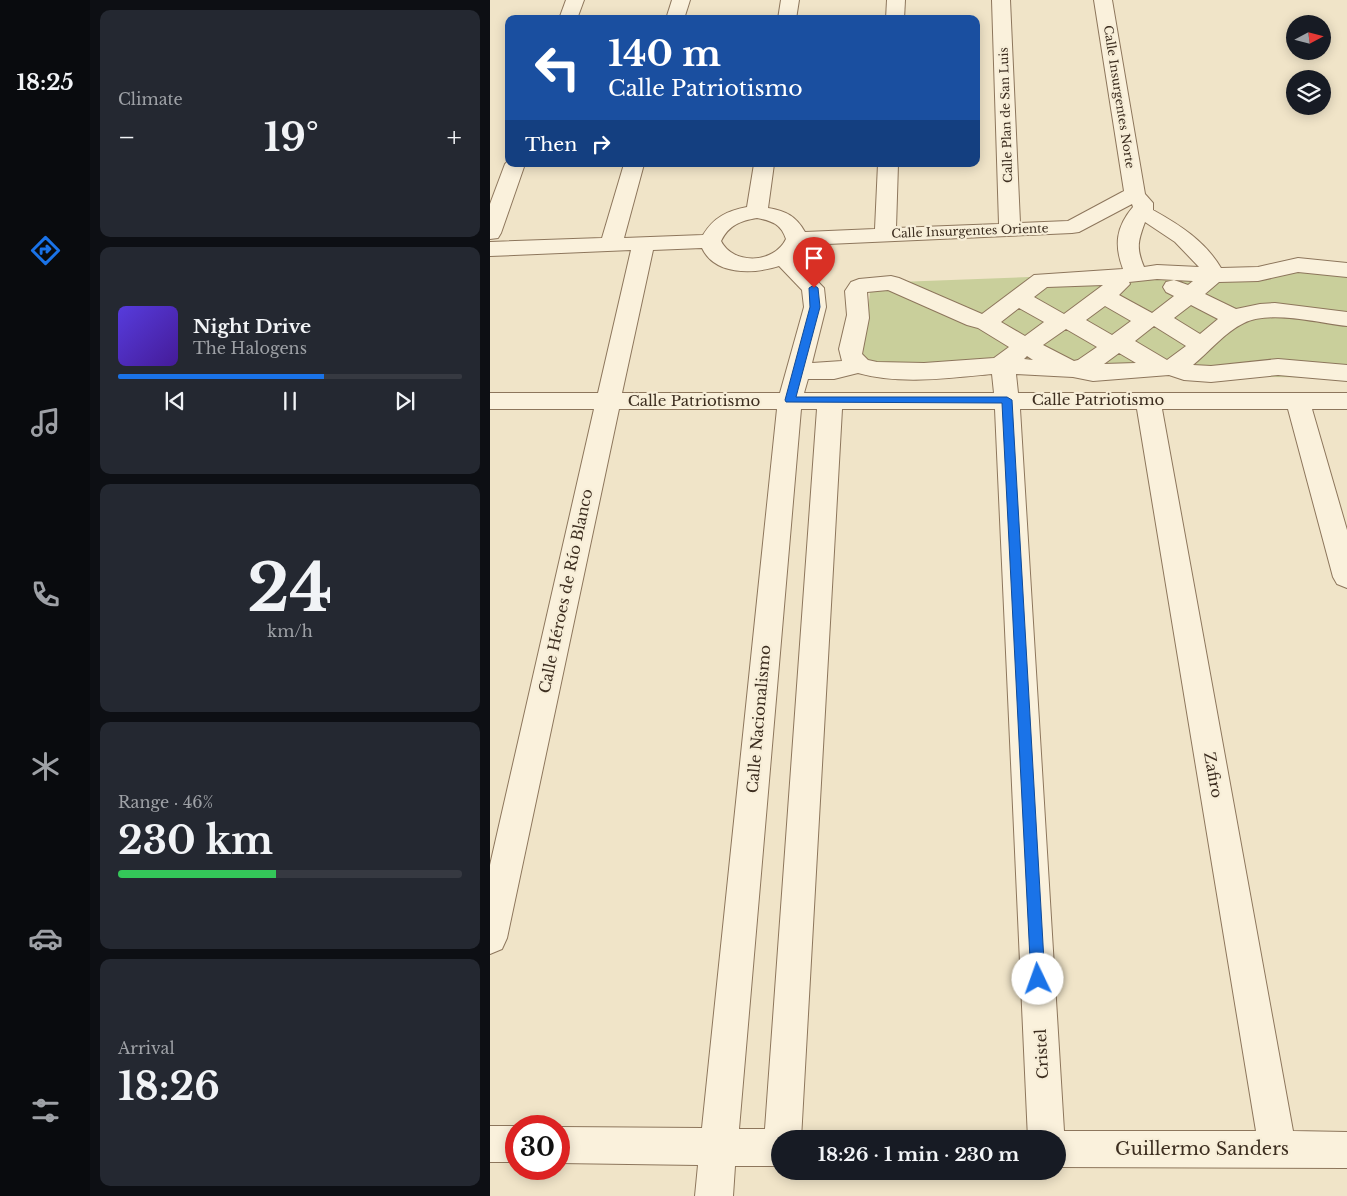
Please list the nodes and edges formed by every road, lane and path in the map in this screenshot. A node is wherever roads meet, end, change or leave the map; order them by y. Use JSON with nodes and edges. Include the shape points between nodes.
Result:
{"nodes":[{"id":1,"x":575,"y":0,"type":"edge"},
{"id":2,"x":680,"y":0,"type":"edge"},
{"id":3,"x":790,"y":0,"type":"edge"},
{"id":4,"x":896,"y":0,"type":"edge"},
{"id":5,"x":1001,"y":0,"type":"edge"},
{"id":6,"x":1103,"y":0,"type":"edge"},
{"id":7,"x":569,"y":15,"type":"edge"},
{"id":8,"x":676,"y":15,"type":"edge"},
{"id":9,"x":788,"y":15,"type":"edge"},
{"id":10,"x":895,"y":15,"type":"edge"},
{"id":11,"x":514,"y":167,"type":"edge"},
{"id":12,"x":633,"y":167,"type":"edge"},
{"id":13,"x":764,"y":167,"type":"edge"},
{"id":14,"x":888,"y":167,"type":"edge"},
{"id":15,"x":1138,"y":203,"type":"junction"},
{"id":16,"x":757,"y":212,"type":"junction"},
{"id":17,"x":1010,"y":229,"type":"junction"},
{"id":18,"x":490,"y":233,"type":"edge"},
{"id":19,"x":885,"y":235,"type":"junction"},
{"id":20,"x":797,"y":239,"type":"junction"},
{"id":21,"x":710,"y":241,"type":"junction"},
{"id":22,"x":643,"y":244,"type":"junction"},
{"id":23,"x":611,"y":246,"type":"junction"},
{"id":24,"x":490,"y":249,"type":"edge"},
{"id":25,"x":782,"y":257,"type":"junction"},
{"id":26,"x":1347,"y":270,"type":"edge"},
{"id":27,"x":1136,"y":274,"type":"junction"},
{"id":28,"x":1214,"y":275,"type":"junction"},
{"id":29,"x":859,"y":287,"type":"junction"},
{"id":30,"x":814,"y":288,"type":"junction"},
{"id":31,"x":1190,"y":295,"type":"junction"},
{"id":32,"x":1105,"y":296,"type":"junction"},
{"id":33,"x":1018,"y":298,"type":"junction"},
{"id":34,"x":1236,"y":318,"type":"junction"},
{"id":35,"x":1153,"y":319,"type":"junction"},
{"id":36,"x":1347,"y":319,"type":"edge"},
{"id":37,"x":986,"y":322,"type":"junction"},
{"id":38,"x":1065,"y":322,"type":"junction"},
{"id":39,"x":1116,"y":344,"type":"junction"},
{"id":40,"x":1202,"y":344,"type":"junction"},
{"id":41,"x":1026,"y":346,"type":"junction"},
{"id":42,"x":859,"y":365,"type":"junction"},
{"id":43,"x":1004,"y":366,"type":"junction"},
{"id":44,"x":1168,"y":369,"type":"junction"},
{"id":45,"x":1074,"y":370,"type":"junction"},
{"id":46,"x":798,"y":371,"type":"junction"},
{"id":47,"x":1347,"y":373,"type":"edge"},
{"id":48,"x":790,"y":400,"type":"junction"},
{"id":49,"x":830,"y":400,"type":"junction"},
{"id":50,"x":1007,"y":400,"type":"junction"},
{"id":51,"x":607,"y":401,"type":"junction"},
{"id":52,"x":1148,"y":401,"type":"junction"},
{"id":53,"x":1298,"y":401,"type":"junction"},
{"id":54,"x":1347,"y":401,"type":"edge"},
{"id":55,"x":490,"y":402,"type":"edge"},
{"id":56,"x":1347,"y":577,"type":"edge"},
{"id":57,"x":490,"y":938,"type":"edge"},
{"id":58,"x":784,"y":1130,"type":"edge"},
{"id":59,"x":1046,"y":1130,"type":"edge"},
{"id":60,"x":490,"y":1144,"type":"edge"},
{"id":61,"x":505,"y":1144,"type":"edge"},
{"id":62,"x":570,"y":1145,"type":"edge"},
{"id":63,"x":719,"y":1147,"type":"junction"},
{"id":64,"x":771,"y":1148,"type":"edge"},
{"id":65,"x":1066,"y":1148,"type":"edge"},
{"id":66,"x":1278,"y":1150,"type":"junction"},
{"id":67,"x":1347,"y":1150,"type":"edge"},
{"id":68,"x":714,"y":1196,"type":"edge"}],
"edges":[{"from":1,"to":7,"type":"street"},
{"from":2,"to":8,"type":"street"},
{"from":3,"to":9,"type":"street"},
{"from":4,"to":10,"type":"street"},
{"from":5,"to":17,"type":"street","name":"Calle Plan de San Luis"},
{"from":6,"to":15,"type":"street","name":"Calle Insurgentes Norte"},
{"from":11,"to":18,"type":"street"},
{"from":12,"to":23,"type":"street"},
{"from":13,"to":16,"type":"street"},
{"from":14,"to":19,"type":"street"},
{"from":15,"to":17,"type":"street","name":"Calle Insurgentes Oriente","via":[[1072,227]]},
{"from":15,"to":27,"type":"street","via":[[1127,241]]},
{"from":15,"to":28,"type":"street","via":[[1187,239]]},
{"from":16,"to":20,"type":"street","via":[[778,216],[793,225]]},
{"from":16,"to":21,"type":"street","via":[[734,216],[717,226]]},
{"from":17,"to":19,"type":"street","name":"Calle Insurgentes Oriente"},
{"from":19,"to":20,"type":"street","name":"Calle Insurgentes Oriente"},
{"from":20,"to":25,"type":"street","via":[[793,248]]},
{"from":21,"to":22,"type":"street"},
{"from":21,"to":25,"type":"street","via":[[715,252],[727,261],[745,265],[765,264]]},
{"from":22,"to":23,"type":"street"},
{"from":22,"to":51,"type":"street","name":"Calle Héroes de Río Blanco"},
{"from":23,"to":24,"type":"street"},
{"from":25,"to":30,"type":"street"},
{"from":26,"to":28,"type":"street","via":[[1298,265],[1258,274]]},
{"from":27,"to":28,"type":"street"},
{"from":27,"to":31,"type":"street"},
{"from":27,"to":32,"type":"street"},
{"from":27,"to":33,"type":"street","via":[[1042,280]]},
{"from":28,"to":31,"type":"street"},
{"from":29,"to":30,"type":"street"},
{"from":29,"to":37,"type":"street","via":[[891,283]]},
{"from":29,"to":42,"type":"street","via":[[856,291],[859,319],[851,354]]},
{"from":30,"to":46,"type":"street","name":"Calle Nacionalismo","via":[[815,307]]},
{"from":31,"to":34,"type":"street"},
{"from":31,"to":35,"type":"street"},
{"from":32,"to":35,"type":"street"},
{"from":32,"to":38,"type":"street"},
{"from":33,"to":37,"type":"street"},
{"from":33,"to":38,"type":"street"},
{"from":34,"to":36,"type":"street","via":[[1270,312]]},
{"from":34,"to":40,"type":"street"},
{"from":35,"to":39,"type":"street"},
{"from":35,"to":40,"type":"street"},
{"from":37,"to":41,"type":"street"},
{"from":38,"to":39,"type":"street"},
{"from":38,"to":41,"type":"street"},
{"from":39,"to":44,"type":"street"},
{"from":39,"to":45,"type":"street","via":[[1084,368]]},
{"from":40,"to":44,"type":"street"},
{"from":41,"to":43,"type":"street","via":[[1004,362]]},
{"from":41,"to":45,"type":"street"},
{"from":42,"to":43,"type":"street","via":[[908,372]]},
{"from":42,"to":46,"type":"street","via":[[834,371]]},
{"from":43,"to":45,"type":"street"},
{"from":43,"to":50,"type":"street","name":"Cristel"},
{"from":44,"to":45,"type":"street"},
{"from":44,"to":47,"type":"street","via":[[1207,373],[1277,367]]},
{"from":46,"to":48,"type":"street","name":"Calle Nacionalismo"},
{"from":48,"to":49,"type":"street","name":"Calle Patriotismo"},
{"from":48,"to":51,"type":"street","name":"Calle Patriotismo"},
{"from":48,"to":63,"type":"street","name":"Calle Nacionalismo"},
{"from":49,"to":50,"type":"street","name":"Calle Patriotismo"},
{"from":49,"to":58,"type":"street"},
{"from":50,"to":52,"type":"street","name":"Calle Patriotismo"},
{"from":50,"to":59,"type":"street","name":"Cristel"},
{"from":51,"to":55,"type":"street","name":"Calle Patriotismo"},
{"from":51,"to":57,"type":"street","name":"Calle Héroes de Río Blanco"},
{"from":52,"to":53,"type":"street","name":"Calle Patriotismo"},
{"from":52,"to":66,"type":"street","name":"Zafiro"},
{"from":53,"to":54,"type":"street","name":"Calle Patriotismo"},
{"from":53,"to":56,"type":"street"},
{"from":60,"to":61,"type":"street"},
{"from":62,"to":63,"type":"street"},
{"from":63,"to":64,"type":"street"},
{"from":63,"to":68,"type":"street","name":"Calle Nacionalismo"},
{"from":65,"to":66,"type":"street","name":"Guillermo Sanders"},
{"from":66,"to":67,"type":"street","name":"Guillermo Sanders"}]}
